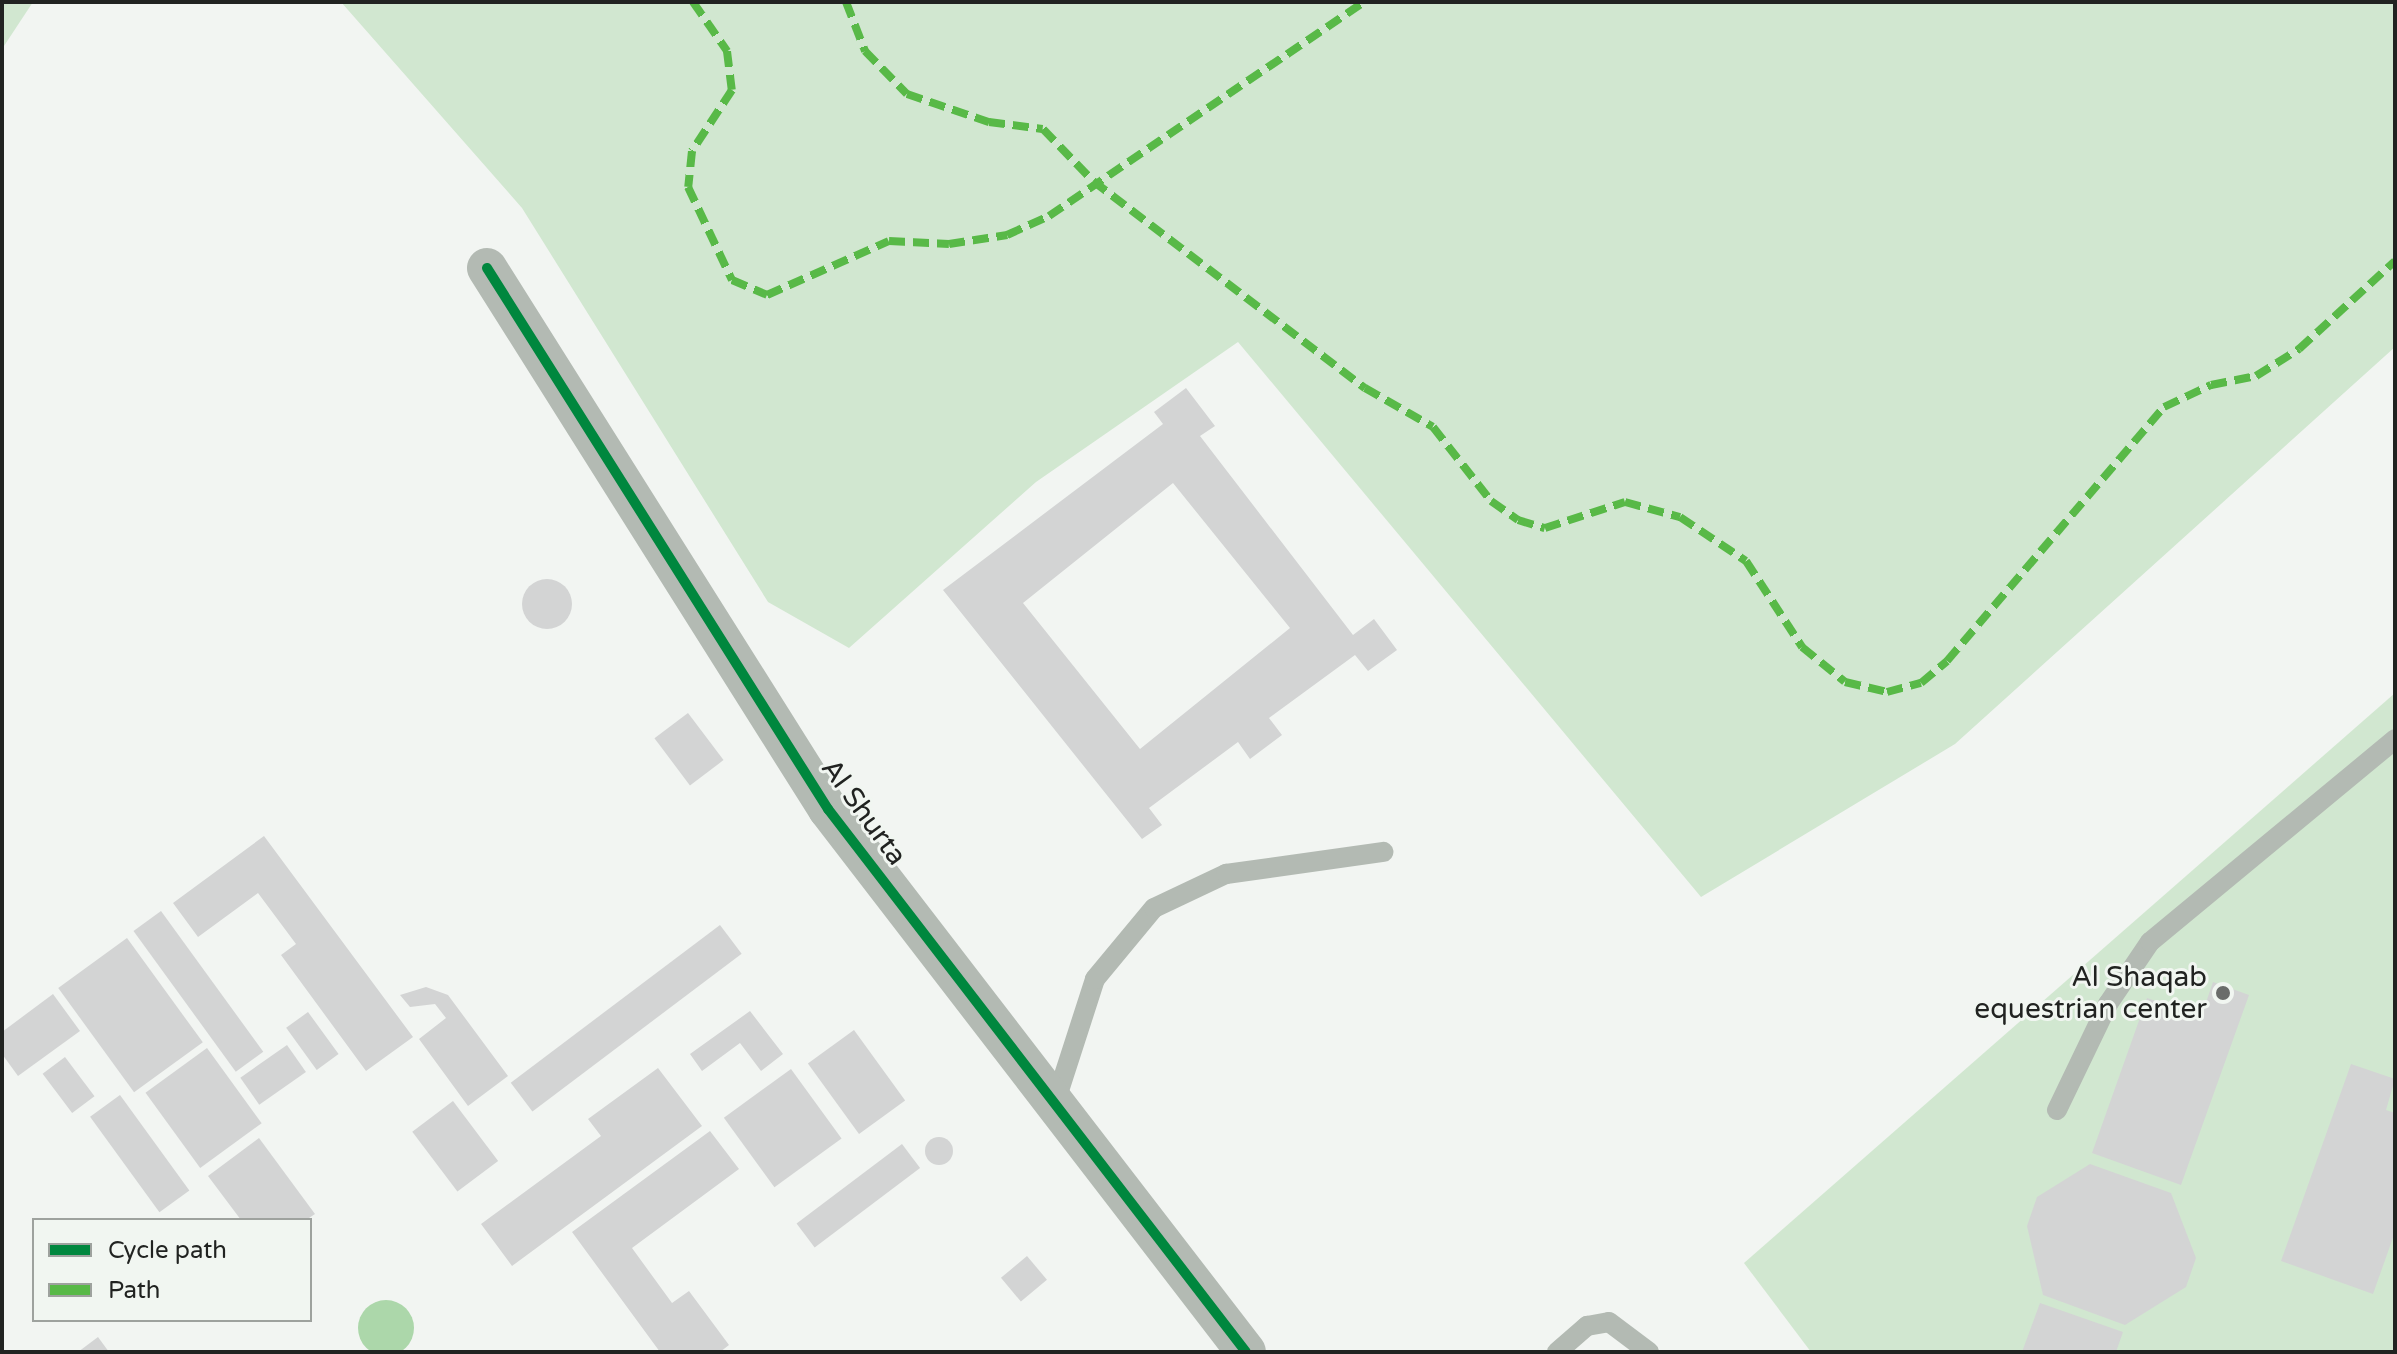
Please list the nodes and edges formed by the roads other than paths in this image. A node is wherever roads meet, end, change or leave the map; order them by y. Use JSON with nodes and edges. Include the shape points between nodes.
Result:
{"nodes":[{"id":1,"x":487,"y":268,"type":"dead end"},
{"id":2,"x":2395,"y":739,"type":"edge"},
{"id":3,"x":1383,"y":852,"type":"dead end"},
{"id":4,"x":1055,"y":1103,"type":"junction"},
{"id":5,"x":2057,"y":1110,"type":"dead end"},
{"id":6,"x":1246,"y":1352,"type":"edge"},
{"id":7,"x":1557,"y":1352,"type":"edge"},
{"id":8,"x":1649,"y":1352,"type":"edge"}],
"edges":[{"from":1,"to":4,"type":"street","name":"Al Shurta","via":[[828,809]]},
{"from":2,"to":5,"type":"lane","via":[[2150,942],[2108,1004]]},
{"from":3,"to":4,"type":"lane","via":[[1226,874],[1154,908],[1095,979]]},
{"from":4,"to":6,"type":"street","name":"Al Shurta"},
{"from":7,"to":8,"type":"lane","via":[[1587,1326],[1609,1322]]}]}
